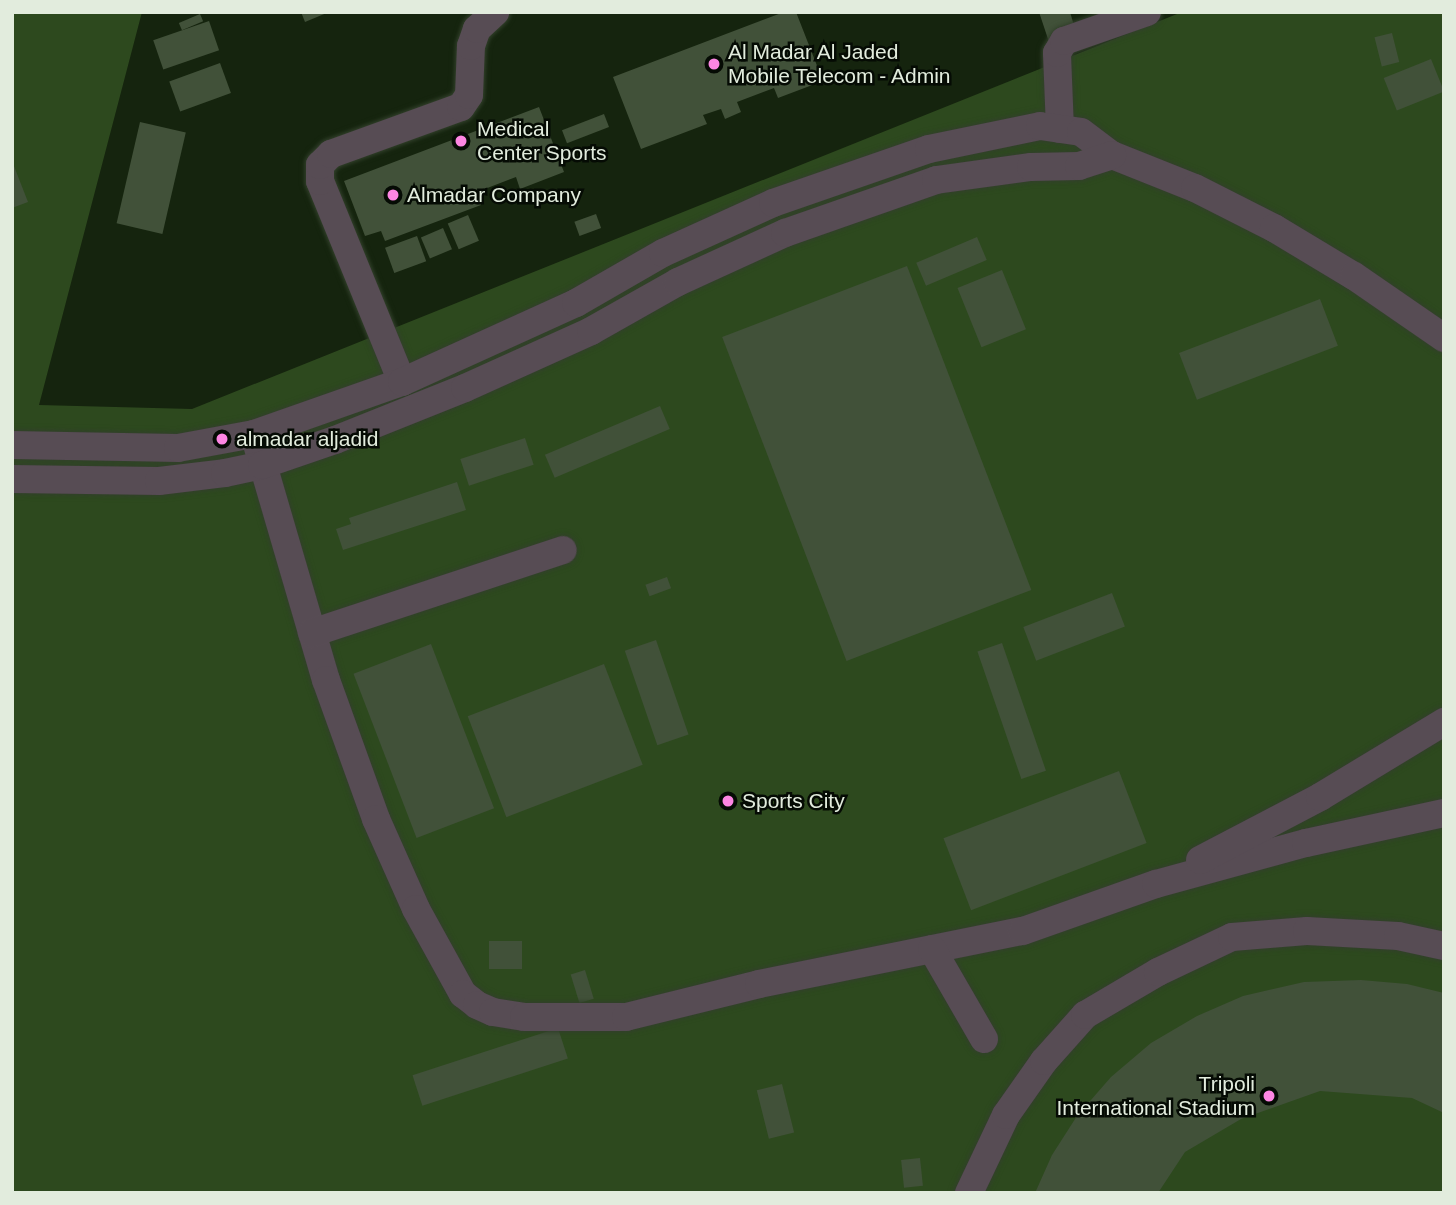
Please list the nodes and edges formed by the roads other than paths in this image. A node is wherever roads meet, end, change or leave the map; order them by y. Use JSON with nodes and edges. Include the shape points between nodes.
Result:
{"nodes":[{"id":1,"x":495,"y":12,"type":"edge"},
{"id":2,"x":1147,"y":12,"type":"edge"},
{"id":3,"x":1101,"y":19,"type":"edge"},
{"id":4,"x":1060,"y":128,"type":"junction"},
{"id":5,"x":1112,"y":155,"type":"junction"},
{"id":6,"x":1444,"y":338,"type":"edge"},
{"id":7,"x":402,"y":382,"type":"junction"},
{"id":8,"x":254,"y":434,"type":"junction"},
{"id":9,"x":12,"y":445,"type":"edge"},
{"id":10,"x":262,"y":465,"type":"junction"},
{"id":11,"x":12,"y":479,"type":"edge"},
{"id":12,"x":563,"y":550,"type":"dead end"},
{"id":13,"x":312,"y":633,"type":"junction"},
{"id":14,"x":1444,"y":722,"type":"edge"},
{"id":15,"x":1444,"y":813,"type":"edge"},
{"id":16,"x":1156,"y":884,"type":"junction"},
{"id":17,"x":1444,"y":946,"type":"edge"},
{"id":18,"x":932,"y":949,"type":"junction"},
{"id":19,"x":984,"y":1038,"type":"dead end"},
{"id":20,"x":969,"y":1193,"type":"edge"}],
"edges":[{"from":1,"to":7,"type":"lane","via":[[477,29],[471,46],[470,95],[461,107],[331,154],[320,165],[320,181]]},
{"from":2,"to":3,"type":"lane"},
{"from":3,"to":4,"type":"lane","via":[[1064,41],[1058,53]]},
{"from":4,"to":5,"type":"lane","via":[[1081,132]]},
{"from":4,"to":7,"type":"lane","via":[[1040,126],[929,149],[773,203],[663,253],[576,303]]},
{"from":5,"to":6,"type":"lane","via":[[1195,188],[1274,228],[1354,275]]},
{"from":5,"to":10,"type":"lane","via":[[1080,166],[1031,167],[936,180],[785,233],[678,282],[591,331],[465,388]]},
{"from":7,"to":8,"type":"lane"},
{"from":8,"to":9,"type":"lane","via":[[178,448]]},
{"from":8,"to":10,"type":"lane"},
{"from":10,"to":11,"type":"lane","via":[[159,481]]},
{"from":10,"to":13,"type":"lane"},
{"from":12,"to":13,"type":"lane"},
{"from":13,"to":18,"type":"lane","via":[[358,774],[395,864],[463,995],[477,1005],[524,1017],[626,1017]]},
{"from":14,"to":16,"type":"lane","via":[[1320,797]]},
{"from":15,"to":16,"type":"lane"},
{"from":16,"to":18,"type":"lane","via":[[1023,931]]},
{"from":17,"to":20,"type":"lane","via":[[1398,936],[1307,931],[1232,937],[1158,972],[1085,1015],[1044,1061],[1006,1115]]},
{"from":18,"to":19,"type":"lane"}]}
